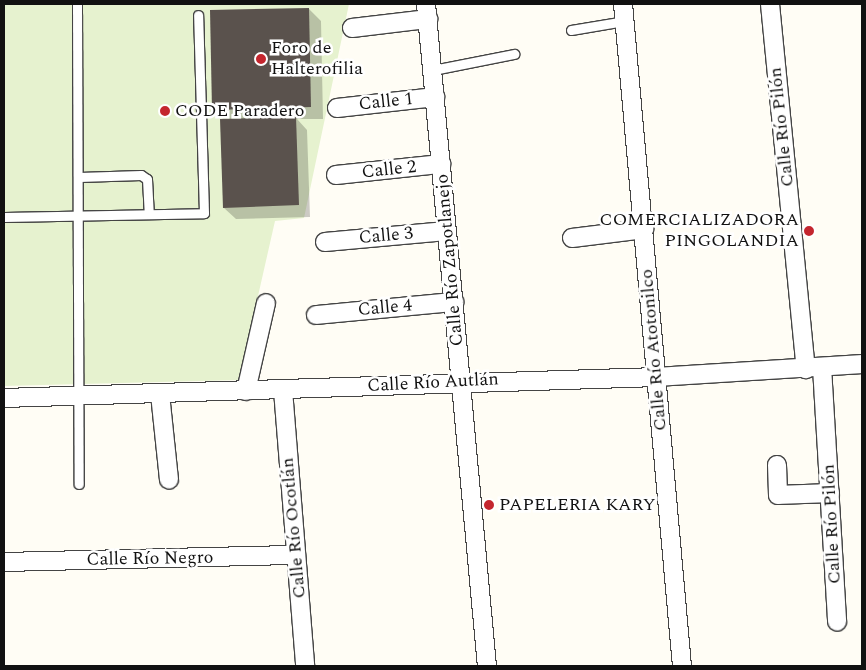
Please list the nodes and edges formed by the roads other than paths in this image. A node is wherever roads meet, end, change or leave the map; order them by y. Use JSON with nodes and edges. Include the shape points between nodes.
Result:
{"nodes":[{"id":1,"x":77,"y":4,"type":"edge"},
{"id":2,"x":623,"y":4,"type":"edge"},
{"id":3,"x":770,"y":4,"type":"edge"},
{"id":4,"x":427,"y":11,"type":"edge"},
{"id":5,"x":198,"y":14,"type":"dead end"},
{"id":6,"x":625,"y":22,"type":"junction"},
{"id":7,"x":352,"y":28,"type":"dead end"},
{"id":8,"x":571,"y":30,"type":"dead end"},
{"id":9,"x":514,"y":54,"type":"dead end"},
{"id":10,"x":432,"y":70,"type":"junction"},
{"id":11,"x":435,"y":97,"type":"junction"},
{"id":12,"x":337,"y":108,"type":"dead end"},
{"id":13,"x":441,"y":164,"type":"junction"},
{"id":14,"x":336,"y":175,"type":"dead end"},
{"id":15,"x":79,"y":178,"type":"junction"},
{"id":16,"x":149,"y":214,"type":"junction"},
{"id":17,"x":79,"y":216,"type":"junction"},
{"id":18,"x":4,"y":217,"type":"edge"},
{"id":19,"x":644,"y":229,"type":"junction"},
{"id":20,"x":447,"y":230,"type":"junction"},
{"id":21,"x":572,"y":238,"type":"dead end"},
{"id":22,"x":325,"y":242,"type":"dead end"},
{"id":23,"x":266,"y":302,"type":"dead end"},
{"id":24,"x":454,"y":302,"type":"junction"},
{"id":25,"x":316,"y":315,"type":"dead end"},
{"id":26,"x":862,"y":364,"type":"edge"},
{"id":27,"x":814,"y":368,"type":"junction"},
{"id":28,"x":657,"y":377,"type":"junction"},
{"id":29,"x":461,"y":380,"type":"junction"},
{"id":30,"x":283,"y":390,"type":"junction"},
{"id":31,"x":246,"y":391,"type":"junction"},
{"id":32,"x":160,"y":394,"type":"junction"},
{"id":33,"x":81,"y":396,"type":"junction"},
{"id":34,"x":4,"y":398,"type":"edge"},
{"id":35,"x":777,"y":465,"type":"dead end"},
{"id":36,"x":169,"y":480,"type":"dead end"},
{"id":37,"x":79,"y":484,"type":"dead end"},
{"id":38,"x":830,"y":493,"type":"junction"},
{"id":39,"x":296,"y":556,"type":"junction"},
{"id":40,"x":4,"y":562,"type":"edge"},
{"id":41,"x":837,"y":622,"type":"dead end"},
{"id":42,"x":306,"y":666,"type":"edge"},
{"id":43,"x":487,"y":666,"type":"edge"},
{"id":44,"x":682,"y":666,"type":"edge"}],
"edges":[{"from":1,"to":15,"type":"lane"},
{"from":2,"to":6,"type":"street","name":"Calle Río Atotonilco"},
{"from":3,"to":27,"type":"street","name":"Calle Río Pilón"},
{"from":4,"to":7,"type":"street"},
{"from":4,"to":10,"type":"street","name":"Calle Río Zapotlanejo"},
{"from":5,"to":16,"type":"lane","via":[[204,213]]},
{"from":6,"to":8,"type":"lane"},
{"from":6,"to":19,"type":"street","name":"Calle Río Atotonilco"},
{"from":9,"to":10,"type":"lane"},
{"from":10,"to":11,"type":"street","name":"Calle Río Zapotlanejo"},
{"from":11,"to":12,"type":"street","name":"Calle 1"},
{"from":11,"to":13,"type":"street","name":"Calle Río Zapotlanejo"},
{"from":13,"to":14,"type":"street","name":"Calle 2"},
{"from":13,"to":20,"type":"street","name":"Calle Río Zapotlanejo"},
{"from":15,"to":16,"type":"lane","via":[[141,175],[146,179]]},
{"from":15,"to":17,"type":"lane"},
{"from":16,"to":17,"type":"lane"},
{"from":17,"to":18,"type":"lane"},
{"from":17,"to":33,"type":"lane"},
{"from":19,"to":21,"type":"street"},
{"from":19,"to":28,"type":"street","name":"Calle Río Atotonilco"},
{"from":20,"to":22,"type":"street","name":"Calle 3"},
{"from":20,"to":24,"type":"street","name":"Calle Río Zapotlanejo"},
{"from":23,"to":31,"type":"street"},
{"from":24,"to":25,"type":"street","name":"Calle 4"},
{"from":24,"to":29,"type":"street","name":"Calle Río Zapotlanejo"},
{"from":26,"to":27,"type":"street","name":"Calle Río Autlán"},
{"from":27,"to":28,"type":"street","name":"Calle Río Autlán"},
{"from":27,"to":38,"type":"street","name":"Calle Río Pilón"},
{"from":28,"to":29,"type":"street","name":"Calle Río Autlán"},
{"from":28,"to":44,"type":"street","name":"Calle Río Atotonilco"},
{"from":29,"to":30,"type":"street","name":"Calle Río Autlán"},
{"from":29,"to":43,"type":"street","name":"Calle Río Zapotlanejo"},
{"from":30,"to":31,"type":"street","name":"Calle Río Autlán"},
{"from":30,"to":39,"type":"street","name":"Calle Río Ocotlán"},
{"from":31,"to":32,"type":"street","name":"Calle Río Autlán"},
{"from":32,"to":33,"type":"street","name":"Calle Río Autlán"},
{"from":32,"to":36,"type":"street"},
{"from":33,"to":34,"type":"street","name":"Calle Río Autlán"},
{"from":33,"to":37,"type":"lane"},
{"from":35,"to":38,"type":"street","via":[[778,496]]},
{"from":38,"to":41,"type":"street","name":"Calle Río Pilón"},
{"from":39,"to":40,"type":"street","name":"Calle Río Negro"},
{"from":39,"to":42,"type":"street","name":"Calle Río Ocotlán"}]}
